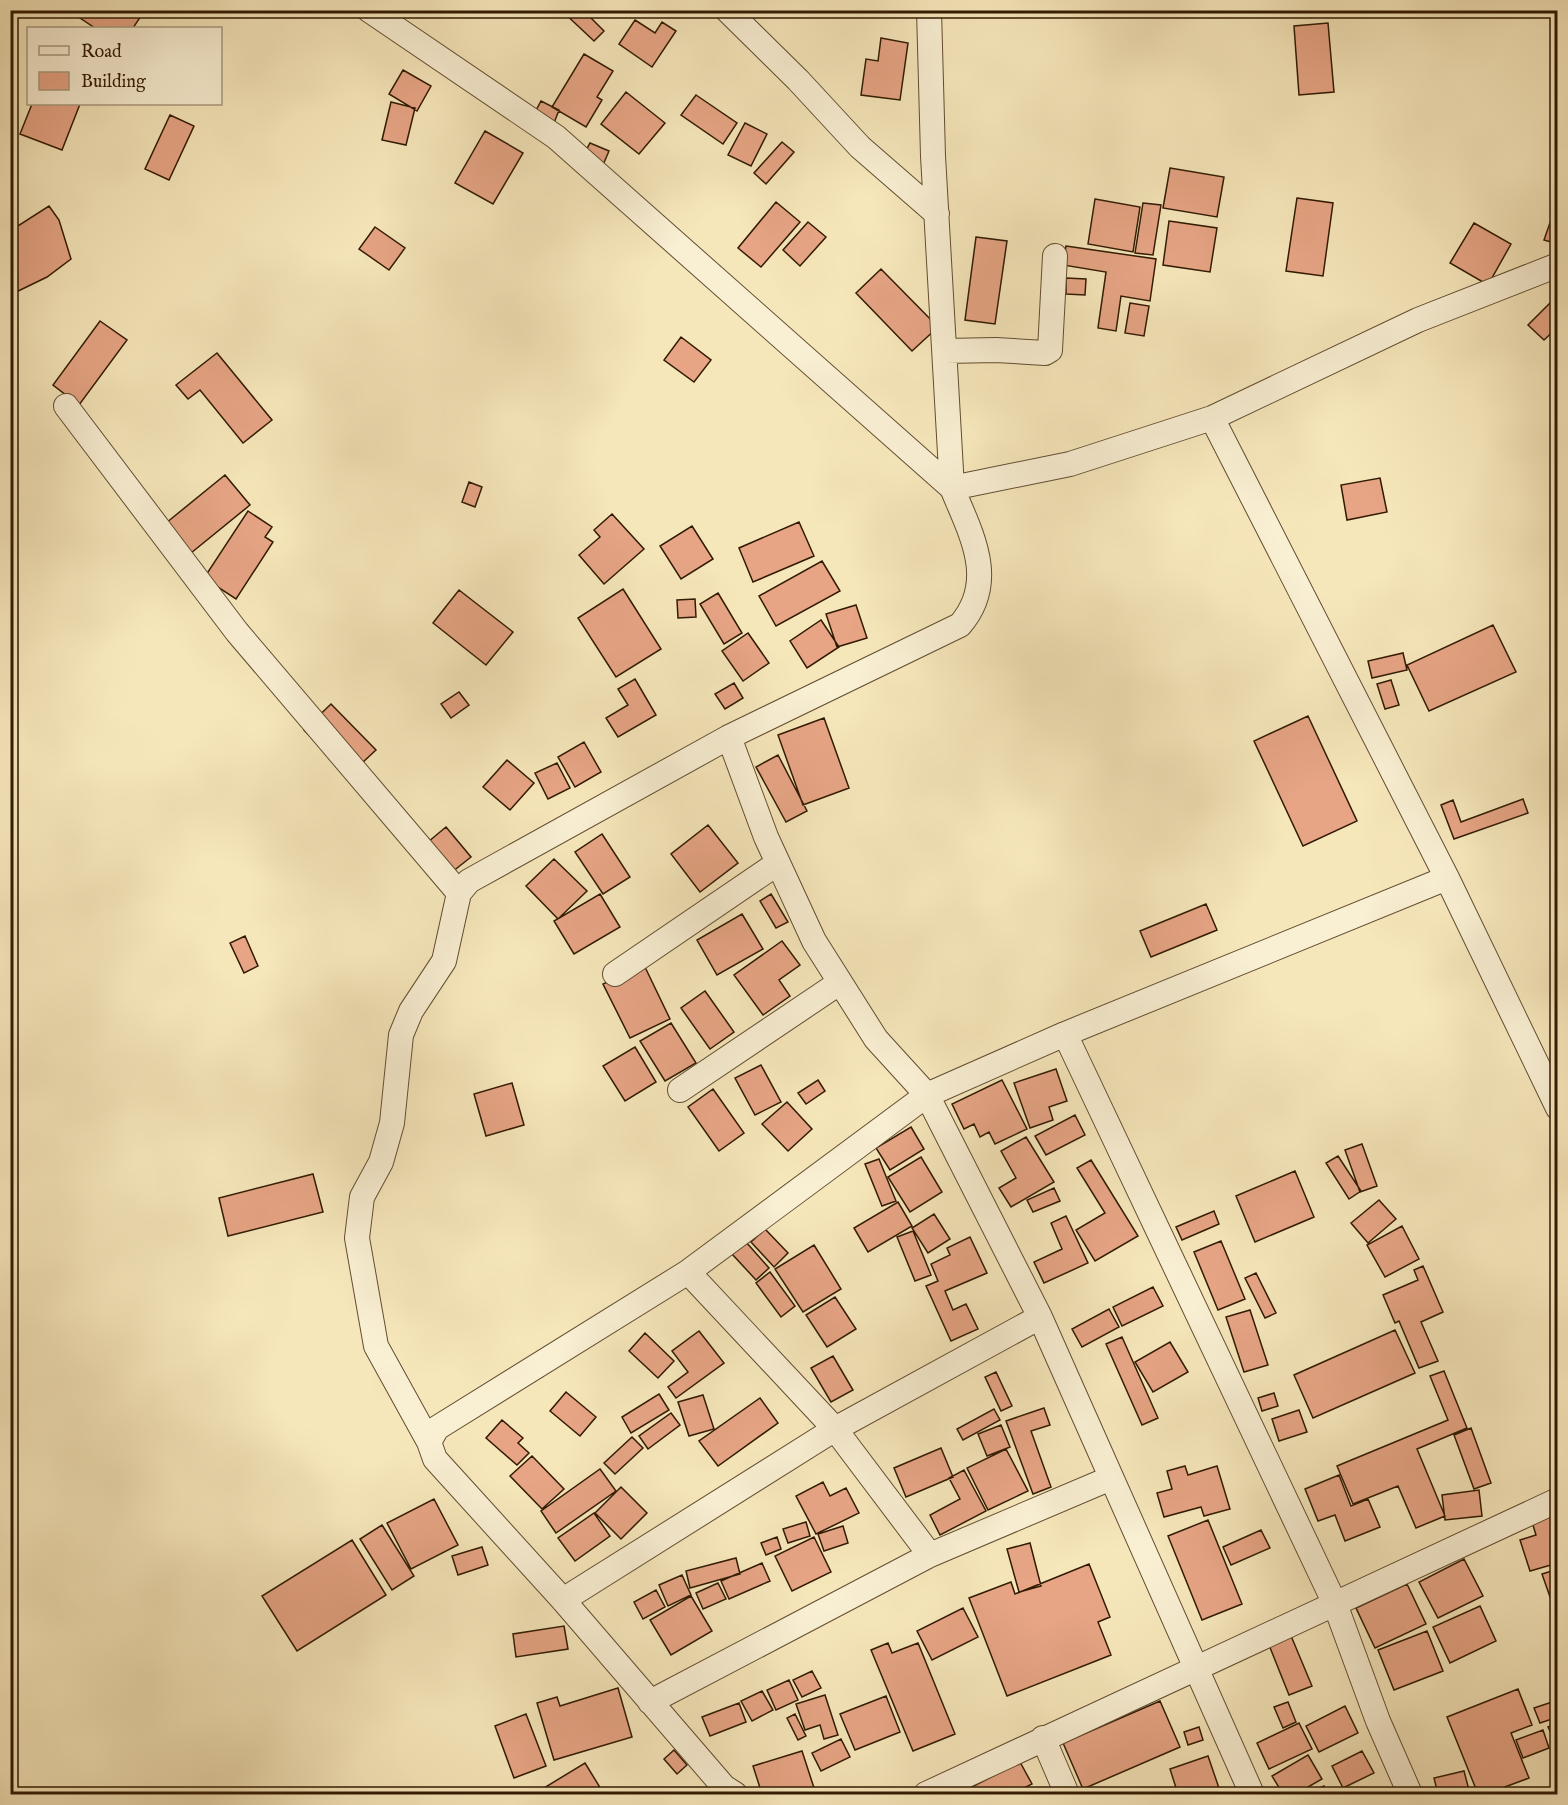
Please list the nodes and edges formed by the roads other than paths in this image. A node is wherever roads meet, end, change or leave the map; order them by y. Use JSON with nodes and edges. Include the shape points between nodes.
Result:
{"nodes":[{"id":1,"x":369,"y":10,"type":"edge"},
{"id":2,"x":727,"y":10,"type":"edge"},
{"id":3,"x":929,"y":10,"type":"edge"},
{"id":4,"x":937,"y":214,"type":"junction"},
{"id":5,"x":1055,"y":256,"type":"dead end"},
{"id":6,"x":1557,"y":265,"type":"edge"},
{"id":7,"x":945,"y":351,"type":"junction"},
{"id":8,"x":66,"y":406,"type":"dead end"},
{"id":9,"x":1212,"y":418,"type":"junction"},
{"id":10,"x":952,"y":488,"type":"junction"},
{"id":11,"x":729,"y":737,"type":"junction"},
{"id":12,"x":778,"y":863,"type":"junction"},
{"id":13,"x":1447,"y":878,"type":"junction"},
{"id":14,"x":459,"y":893,"type":"junction"},
{"id":15,"x":615,"y":974,"type":"dead end"},
{"id":16,"x":839,"y":983,"type":"junction"},
{"id":17,"x":1065,"y":1034,"type":"junction"},
{"id":18,"x":680,"y":1090,"type":"dead end"},
{"id":19,"x":927,"y":1095,"type":"junction"},
{"id":20,"x":1557,"y":1108,"type":"edge"},
{"id":21,"x":688,"y":1272,"type":"junction"},
{"id":22,"x":1040,"y":1317,"type":"junction"},
{"id":23,"x":835,"y":1429,"type":"junction"},
{"id":24,"x":429,"y":1442,"type":"junction"},
{"id":25,"x":1111,"y":1478,"type":"junction"},
{"id":26,"x":1557,"y":1500,"type":"edge"},
{"id":27,"x":930,"y":1555,"type":"junction"},
{"id":28,"x":564,"y":1600,"type":"junction"},
{"id":29,"x":1335,"y":1604,"type":"junction"},
{"id":30,"x":1196,"y":1667,"type":"junction"},
{"id":31,"x":650,"y":1702,"type":"junction"},
{"id":32,"x":1043,"y":1738,"type":"junction"},
{"id":33,"x":735,"y":1794,"type":"edge"},
{"id":34,"x":926,"y":1794,"type":"edge"},
{"id":35,"x":1067,"y":1794,"type":"edge"},
{"id":36,"x":1252,"y":1794,"type":"edge"},
{"id":37,"x":1410,"y":1794,"type":"edge"}],
"edges":[{"from":1,"to":10,"type":"street","via":[[556,137]]},
{"from":2,"to":4,"type":"street","via":[[860,147]]},
{"from":3,"to":4,"type":"street"},
{"from":4,"to":7,"type":"street"},
{"from":5,"to":7,"type":"street","via":[[1050,350]]},
{"from":6,"to":9,"type":"street","via":[[1418,320]]},
{"from":7,"to":10,"type":"street"},
{"from":8,"to":14,"type":"street","via":[[237,632]]},
{"from":9,"to":10,"type":"street","via":[[1070,464]]},
{"from":9,"to":13,"type":"street"},
{"from":10,"to":11,"type":"street","via":[[978,550],[979,593],[960,625]]},
{"from":11,"to":12,"type":"street"},
{"from":11,"to":14,"type":"street","via":[[469,881]]},
{"from":12,"to":15,"type":"street"},
{"from":12,"to":16,"type":"street","via":[[814,941]]},
{"from":13,"to":17,"type":"street"},
{"from":13,"to":20,"type":"street"},
{"from":14,"to":24,"type":"street","via":[[444,961],[411,1011],[401,1035],[392,1123],[381,1162],[362,1197],[357,1238],[376,1346]]},
{"from":16,"to":18,"type":"street"},
{"from":16,"to":19,"type":"street","via":[[876,1039]]},
{"from":17,"to":19,"type":"street"},
{"from":17,"to":29,"type":"street"},
{"from":19,"to":21,"type":"street"},
{"from":19,"to":22,"type":"street"},
{"from":21,"to":23,"type":"street"},
{"from":21,"to":24,"type":"street","via":[[437,1428]]},
{"from":22,"to":23,"type":"street"},
{"from":22,"to":25,"type":"street"},
{"from":23,"to":27,"type":"street"},
{"from":23,"to":28,"type":"street"},
{"from":24,"to":28,"type":"street","via":[[435,1459]]},
{"from":25,"to":27,"type":"street"},
{"from":25,"to":30,"type":"street"},
{"from":26,"to":29,"type":"street"},
{"from":27,"to":31,"type":"street"},
{"from":28,"to":31,"type":"street"},
{"from":29,"to":30,"type":"street"},
{"from":29,"to":37,"type":"street"},
{"from":30,"to":32,"type":"street"},
{"from":30,"to":36,"type":"street"},
{"from":31,"to":33,"type":"street","via":[[724,1787]]},
{"from":32,"to":34,"type":"street"},
{"from":32,"to":35,"type":"street"}]}
